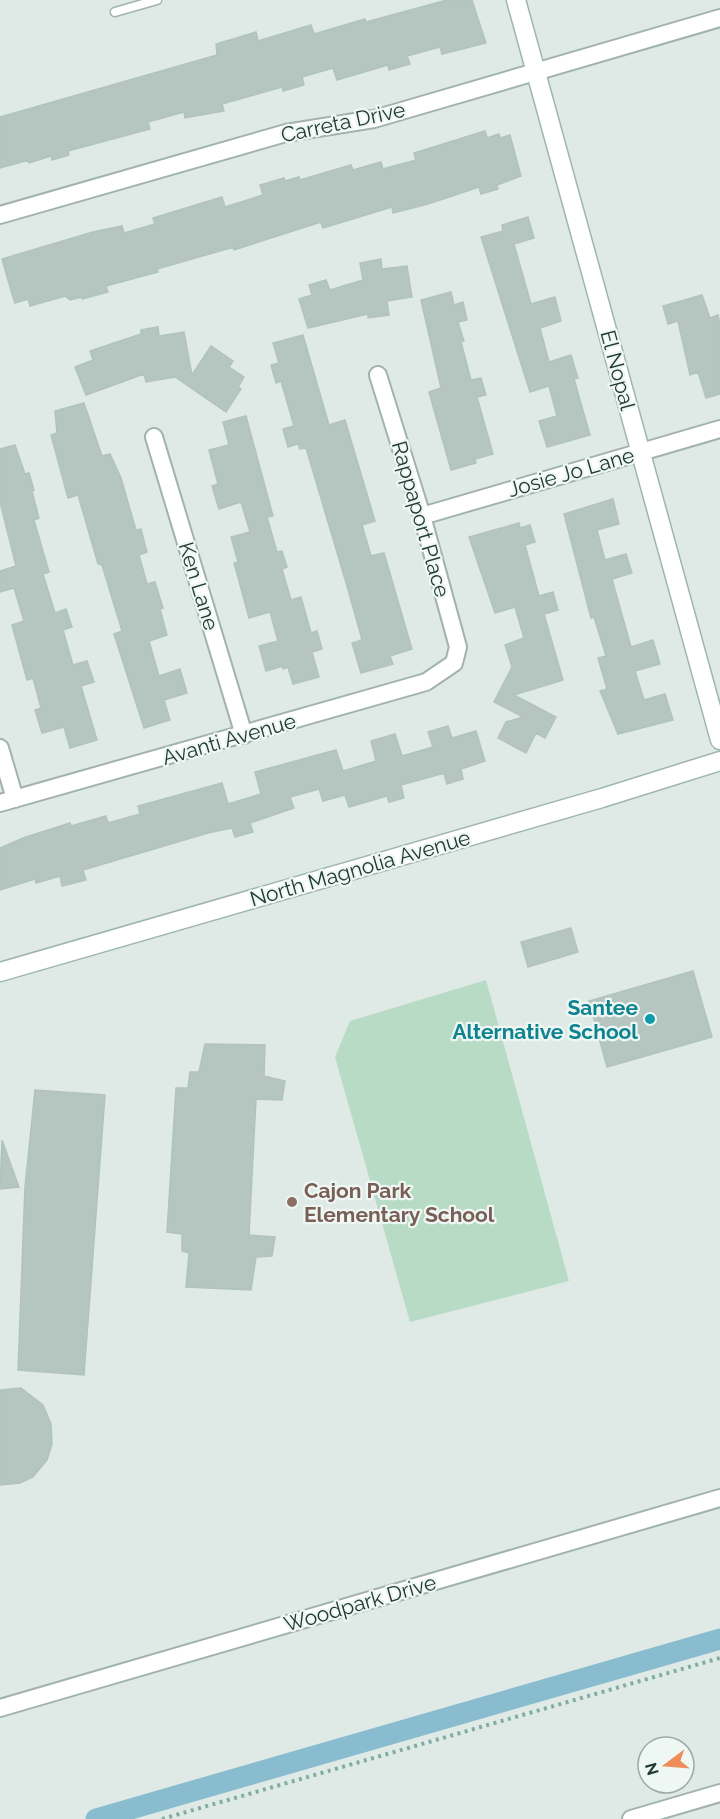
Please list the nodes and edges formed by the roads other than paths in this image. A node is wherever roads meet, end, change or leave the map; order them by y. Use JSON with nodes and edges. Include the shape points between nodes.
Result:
{"nodes":[{"id":1,"x":157,"y":0,"type":"edge"},
{"id":2,"x":516,"y":0,"type":"edge"},
{"id":3,"x":115,"y":12,"type":"dead end"},
{"id":4,"x":720,"y":18,"type":"edge"},
{"id":5,"x":536,"y":70,"type":"junction"},
{"id":6,"x":0,"y":215,"type":"edge"},
{"id":7,"x":378,"y":375,"type":"dead end"},
{"id":8,"x":720,"y":429,"type":"edge"},
{"id":9,"x":154,"y":437,"type":"dead end"},
{"id":10,"x":641,"y":452,"type":"junction"},
{"id":11,"x":422,"y":516,"type":"junction"},
{"id":12,"x":454,"y":663,"type":"joint"},
{"id":13,"x":244,"y":735,"type":"junction"},
{"id":14,"x":720,"y":740,"type":"edge"},
{"id":15,"x":0,"y":748,"type":"edge"},
{"id":16,"x":720,"y":761,"type":"edge"},
{"id":17,"x":7,"y":801,"type":"edge"},
{"id":18,"x":0,"y":972,"type":"edge"},
{"id":19,"x":720,"y":1498,"type":"edge"},
{"id":20,"x":0,"y":1708,"type":"edge"},
{"id":21,"x":720,"y":1793,"type":"edge"},
{"id":22,"x":631,"y":1819,"type":"edge"}],
"edges":[{"from":1,"to":3,"type":"lane"},
{"from":2,"to":5,"type":"main road","name":"El Nopal"},
{"from":4,"to":5,"type":"street","name":"Carreta Drive"},
{"from":5,"to":6,"type":"street","name":"Carreta Drive","via":[[374,119],[286,133]]},
{"from":5,"to":10,"type":"main road","name":"El Nopal"},
{"from":7,"to":11,"type":"street","name":"Rappaport Place"},
{"from":8,"to":10,"type":"street","name":"Josie Jo Lane"},
{"from":9,"to":13,"type":"street","name":"Ken Lane"},
{"from":10,"to":11,"type":"street","name":"Josie Jo Lane"},
{"from":10,"to":14,"type":"main road","name":"El Nopal"},
{"from":11,"to":12,"type":"street","name":"Rappaport Place","via":[[458,647]]},
{"from":12,"to":13,"type":"street","name":"Avanti Avenue","via":[[426,682]]},
{"from":13,"to":17,"type":"street","name":"Avanti Avenue"},
{"from":15,"to":17,"type":"street"},
{"from":16,"to":18,"type":"main road","name":"North Magnolia Avenue"},
{"from":19,"to":20,"type":"street","name":"Woodpark Drive"},
{"from":21,"to":22,"type":"street"}]}
